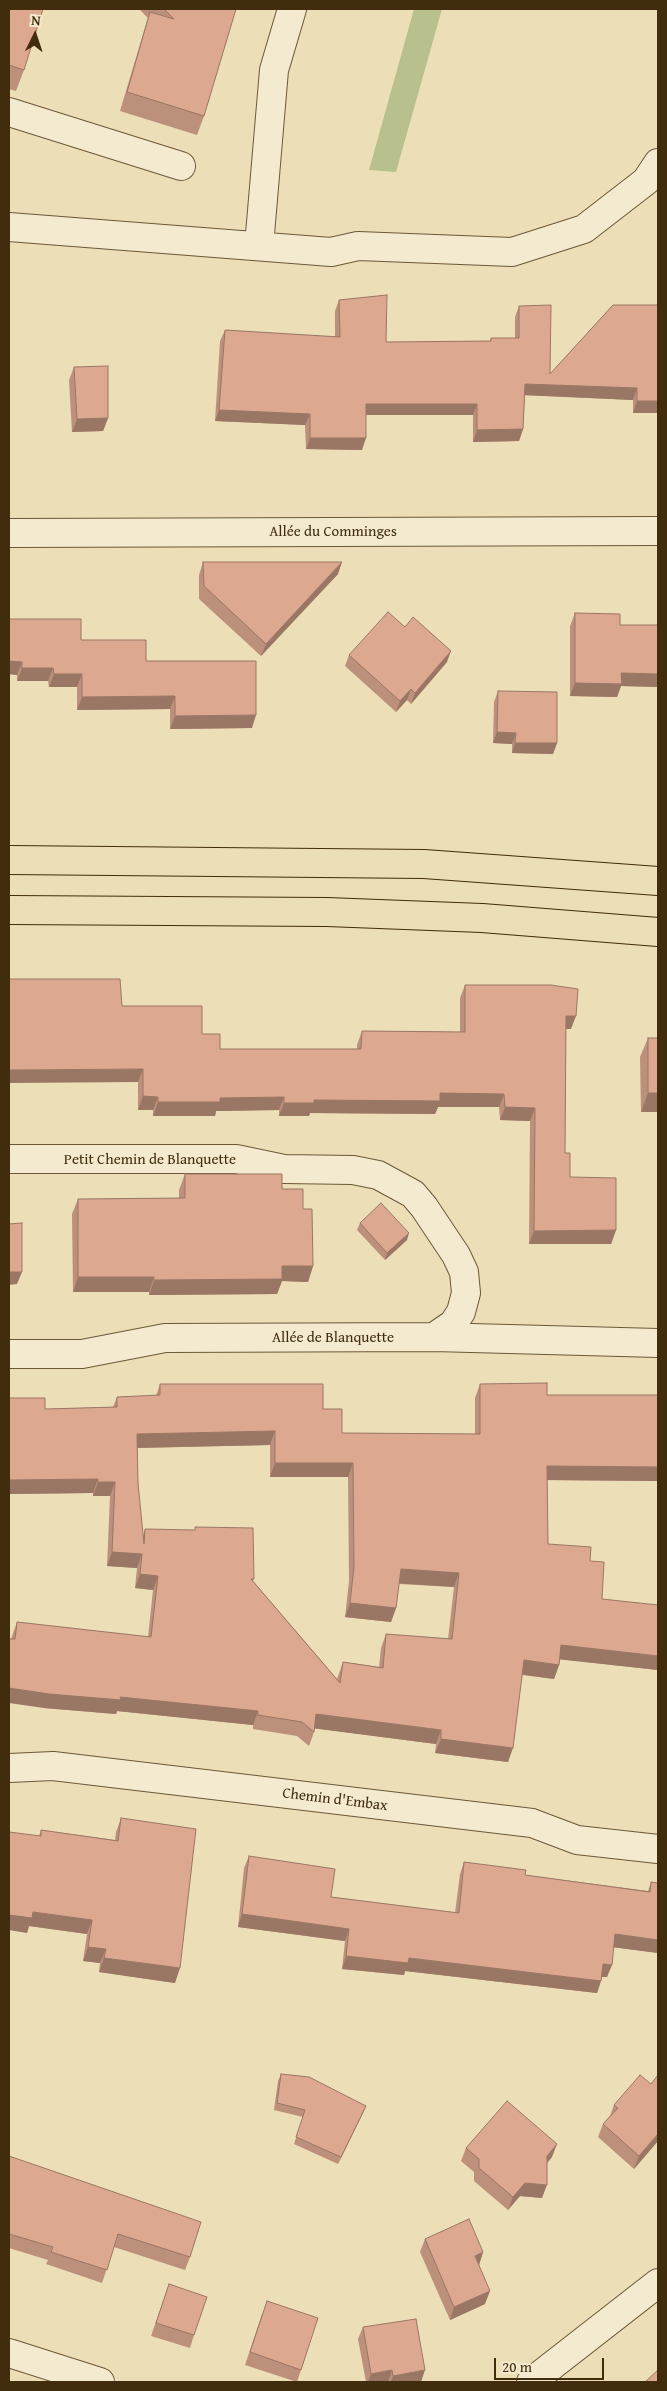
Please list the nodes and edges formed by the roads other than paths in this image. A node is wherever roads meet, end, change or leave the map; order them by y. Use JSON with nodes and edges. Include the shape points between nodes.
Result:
{"nodes":[{"id":1,"x":292,"y":9,"type":"edge"},
{"id":2,"x":9,"y":112,"type":"edge"},
{"id":3,"x":658,"y":163,"type":"edge"},
{"id":4,"x":181,"y":166,"type":"dead end"},
{"id":5,"x":9,"y":227,"type":"edge"},
{"id":6,"x":259,"y":246,"type":"junction"},
{"id":7,"x":658,"y":531,"type":"edge"},
{"id":8,"x":9,"y":533,"type":"edge"},
{"id":9,"x":9,"y":860,"type":"edge"},
{"id":10,"x":658,"y":882,"type":"edge"},
{"id":11,"x":9,"y":910,"type":"edge"},
{"id":12,"x":658,"y":932,"type":"edge"},
{"id":13,"x":9,"y":1160,"type":"edge"},
{"id":14,"x":434,"y":1337,"type":"junction"},
{"id":15,"x":658,"y":1343,"type":"edge"},
{"id":16,"x":9,"y":1354,"type":"edge"},
{"id":17,"x":9,"y":1768,"type":"edge"},
{"id":18,"x":658,"y":1849,"type":"edge"},
{"id":19,"x":658,"y":2283,"type":"edge"},
{"id":20,"x":9,"y":2353,"type":"edge"},
{"id":21,"x":100,"y":2382,"type":"edge"},
{"id":22,"x":532,"y":2382,"type":"edge"}],
"edges":[{"from":1,"to":6,"type":"street","via":[[274,70]]},
{"from":2,"to":4,"type":"street"},
{"from":3,"to":6,"type":"street","via":[[646,181],[584,230],[512,252],[358,246],[332,252]]},
{"from":5,"to":6,"type":"street"},
{"from":7,"to":8,"type":"street","name":"Allée du Comminges"},
{"from":9,"to":10,"type":"highway","via":[[424,864]]},
{"from":11,"to":12,"type":"highway","via":[[326,912],[482,918]]},
{"from":13,"to":14,"type":"street","name":"Petit Chemin de Blanquette","via":[[236,1159],[284,1169],[353,1170],[378,1175],[413,1194],[456,1255],[464,1272],[466,1293],[461,1312],[453,1324]]},
{"from":14,"to":15,"type":"street","name":"Allée de Blanquette"},
{"from":14,"to":16,"type":"street","name":"Allée de Blanquette","via":[[165,1338],[82,1354]]},
{"from":17,"to":18,"type":"street","name":"Chemin d'Embax","via":[[53,1766],[532,1823],[577,1840]]},
{"from":19,"to":22,"type":"street"},
{"from":20,"to":21,"type":"street"}]}
